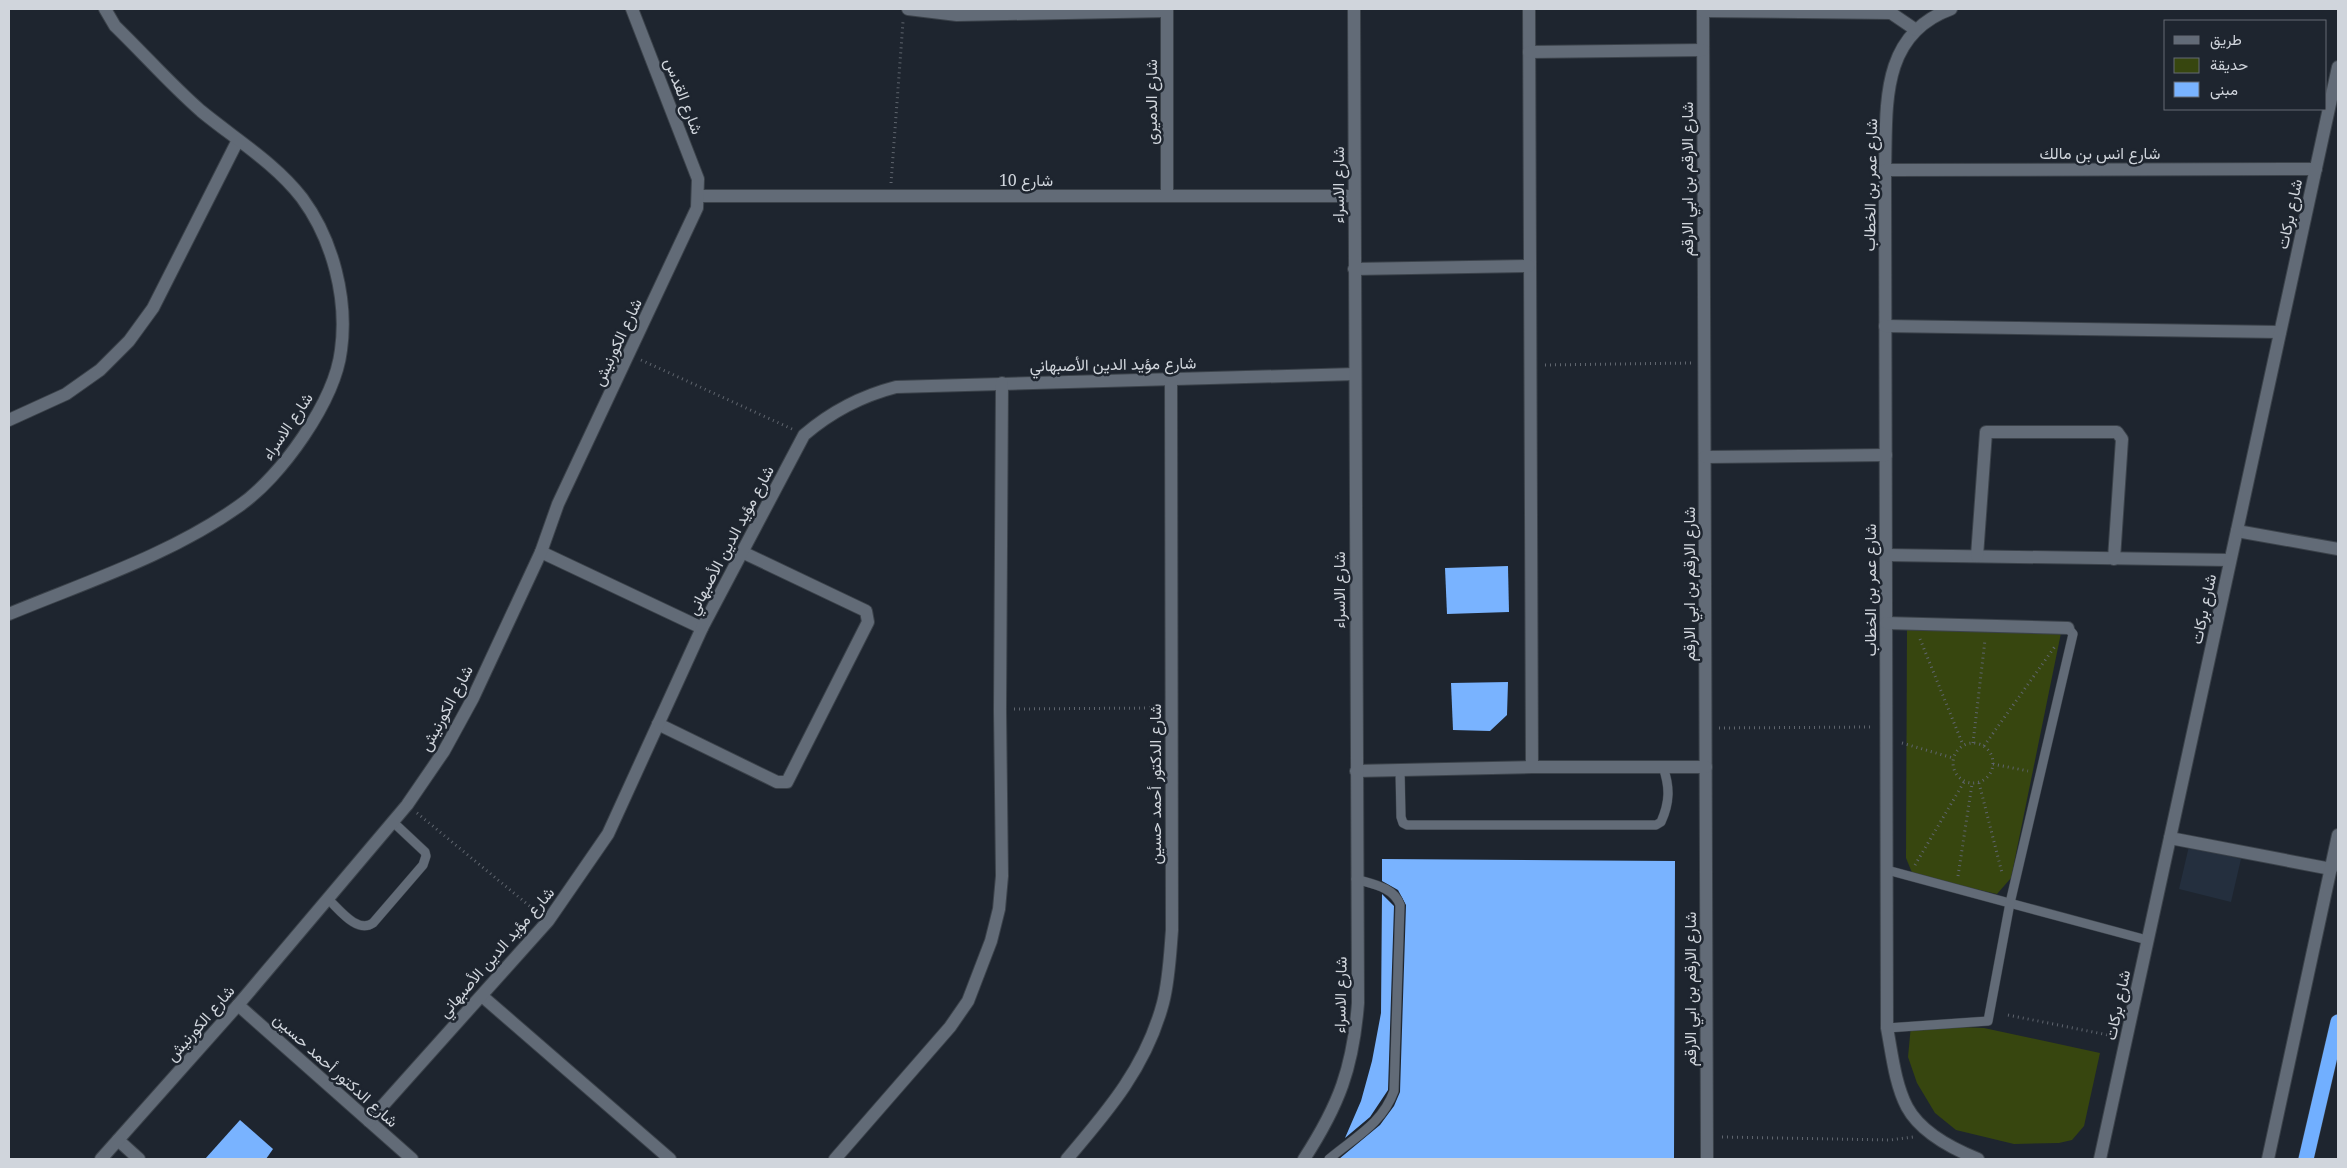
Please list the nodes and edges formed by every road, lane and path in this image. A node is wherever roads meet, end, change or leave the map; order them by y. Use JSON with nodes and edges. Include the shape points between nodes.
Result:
{"nodes":[{"id":1,"x":105,"y":9,"type":"edge"},
{"id":2,"x":632,"y":9,"type":"edge"},
{"id":3,"x":1354,"y":9,"type":"edge"},
{"id":4,"x":1529,"y":9,"type":"edge"},
{"id":5,"x":1951,"y":9,"type":"edge"},
{"id":6,"x":1167,"y":10,"type":"edge"},
{"id":7,"x":1703,"y":10,"type":"edge"},
{"id":8,"x":906,"y":14,"type":"edge"},
{"id":9,"x":1916,"y":30,"type":"junction"},
{"id":10,"x":1703,"y":50,"type":"junction"},
{"id":11,"x":1529,"y":52,"type":"junction"},
{"id":12,"x":2338,"y":67,"type":"edge"},
{"id":13,"x":238,"y":140,"type":"junction"},
{"id":14,"x":2316,"y":169,"type":"junction"},
{"id":15,"x":1885,"y":170,"type":"junction"},
{"id":16,"x":699,"y":196,"type":"junction"},
{"id":17,"x":890,"y":196,"type":"junction"},
{"id":18,"x":1167,"y":196,"type":"junction"},
{"id":19,"x":1354,"y":196,"type":"junction"},
{"id":20,"x":1529,"y":266,"type":"junction"},
{"id":21,"x":1354,"y":269,"type":"junction"},
{"id":22,"x":1885,"y":326,"type":"junction"},
{"id":23,"x":2280,"y":332,"type":"junction"},
{"id":24,"x":630,"y":354,"type":"junction"},
{"id":25,"x":1704,"y":362,"type":"junction"},
{"id":26,"x":1529,"y":366,"type":"junction"},
{"id":27,"x":1355,"y":374,"type":"junction"},
{"id":28,"x":1171,"y":378,"type":"junction"},
{"id":29,"x":1002,"y":383,"type":"junction"},
{"id":30,"x":9,"y":420,"type":"edge"},
{"id":31,"x":804,"y":435,"type":"junction"},
{"id":32,"x":1886,"y":455,"type":"junction"},
{"id":33,"x":1705,"y":457,"type":"junction"},
{"id":34,"x":2237,"y":531,"type":"junction"},
{"id":35,"x":2338,"y":549,"type":"edge"},
{"id":36,"x":541,"y":552,"type":"junction"},
{"id":37,"x":742,"y":552,"type":"junction"},
{"id":38,"x":1886,"y":555,"type":"junction"},
{"id":39,"x":1977,"y":556,"type":"junction"},
{"id":40,"x":2114,"y":558,"type":"junction"},
{"id":41,"x":2230,"y":560,"type":"junction"},
{"id":42,"x":9,"y":614,"type":"edge"},
{"id":43,"x":1886,"y":623,"type":"junction"},
{"id":44,"x":1914,"y":624,"type":"junction"},
{"id":45,"x":1987,"y":624,"type":"junction"},
{"id":46,"x":702,"y":628,"type":"junction"},
{"id":47,"x":2068,"y":628,"type":"junction"},
{"id":48,"x":1170,"y":708,"type":"junction"},
{"id":49,"x":1000,"y":710,"type":"junction"},
{"id":50,"x":658,"y":724,"type":"junction"},
{"id":51,"x":1706,"y":728,"type":"junction"},
{"id":52,"x":1886,"y":733,"type":"junction"},
{"id":53,"x":1973,"y":743,"type":"junction"},
{"id":54,"x":1963,"y":745,"type":"junction"},
{"id":55,"x":1984,"y":746,"type":"junction"},
{"id":56,"x":1953,"y":758,"type":"junction"},
{"id":57,"x":1993,"y":764,"type":"junction"},
{"id":58,"x":1532,"y":767,"type":"junction"},
{"id":59,"x":1663,"y":767,"type":"junction"},
{"id":60,"x":1706,"y":767,"type":"junction"},
{"id":61,"x":1400,"y":770,"type":"junction"},
{"id":62,"x":1356,"y":771,"type":"junction"},
{"id":63,"x":2038,"y":774,"type":"junction"},
{"id":64,"x":1964,"y":782,"type":"junction"},
{"id":65,"x":1979,"y":783,"type":"junction"},
{"id":66,"x":1972,"y":784,"type":"junction"},
{"id":67,"x":407,"y":805,"type":"junction"},
{"id":68,"x":393,"y":822,"type":"junction"},
{"id":69,"x":2338,"y":835,"type":"edge"},
{"id":70,"x":2170,"y":838,"type":"junction"},
{"id":71,"x":2331,"y":869,"type":"junction"},
{"id":72,"x":1887,"y":870,"type":"junction"},
{"id":73,"x":2003,"y":875,"type":"dead end"},
{"id":74,"x":1908,"y":876,"type":"junction"},
{"id":75,"x":1356,"y":879,"type":"junction"},
{"id":76,"x":1956,"y":888,"type":"junction"},
{"id":77,"x":328,"y":899,"type":"junction"},
{"id":78,"x":2010,"y":903,"type":"junction"},
{"id":79,"x":548,"y":921,"type":"junction"},
{"id":80,"x":2148,"y":940,"type":"junction"},
{"id":81,"x":482,"y":996,"type":"junction"},
{"id":82,"x":238,"y":1005,"type":"junction"},
{"id":83,"x":2008,"y":1015,"type":"dead end"},
{"id":84,"x":2338,"y":1022,"type":"edge"},
{"id":85,"x":1887,"y":1028,"type":"junction"},
{"id":86,"x":2126,"y":1038,"type":"junction"},
{"id":87,"x":369,"y":1122,"type":"junction"},
{"id":88,"x":1927,"y":1130,"type":"junction"},
{"id":89,"x":1707,"y":1137,"type":"junction"},
{"id":90,"x":118,"y":1140,"type":"junction"},
{"id":91,"x":100,"y":1159,"type":"edge"},
{"id":92,"x":139,"y":1159,"type":"edge"},
{"id":93,"x":412,"y":1159,"type":"edge"},
{"id":94,"x":670,"y":1159,"type":"edge"},
{"id":95,"x":835,"y":1159,"type":"edge"},
{"id":96,"x":1067,"y":1159,"type":"edge"},
{"id":97,"x":1304,"y":1159,"type":"edge"},
{"id":98,"x":1329,"y":1159,"type":"edge"},
{"id":99,"x":1708,"y":1159,"type":"edge"},
{"id":100,"x":1978,"y":1159,"type":"edge"},
{"id":101,"x":2100,"y":1159,"type":"edge"},
{"id":102,"x":2268,"y":1159,"type":"edge"},
{"id":103,"x":2306,"y":1159,"type":"edge"}],
"edges":[{"from":1,"to":13,"type":"street","name":"شارع الاسراء","via":[[115,26],[200,110]]},
{"from":2,"to":16,"type":"street","name":"شارع القدس","via":[[698,179]]},
{"from":3,"to":19,"type":"street","name":"شارع الاسراء"},
{"from":4,"to":11,"type":"street"},
{"from":5,"to":9,"type":"street","name":"شارع عمر بن الخطاب"},
{"from":6,"to":8,"type":"street"},
{"from":6,"to":18,"type":"street","name":"شارع الدميرى"},
{"from":7,"to":9,"type":"street","via":[[1891,13]]},
{"from":7,"to":10,"type":"street","name":"شارع الارقم بن ابي الارقم"},
{"from":8,"to":17,"type":"path"},
{"from":9,"to":15,"type":"street","name":"شارع عمر بن الخطاب","via":[[1898,54],[1888,82]]},
{"from":10,"to":11,"type":"street"},
{"from":10,"to":25,"type":"street","name":"شارع الارقم بن ابي الارقم"},
{"from":11,"to":20,"type":"street"},
{"from":12,"to":14,"type":"street","name":"شارع بركات"},
{"from":13,"to":30,"type":"street","via":[[153,308],[129,342],[100,370],[66,394]]},
{"from":13,"to":42,"type":"street","name":"شارع الاسراء","via":[[277,170],[302,199],[322,232],[335,268],[342,309],[341,351],[326,398],[306,433],[276,472],[241,505],[204,529],[156,553]]},
{"from":14,"to":15,"type":"street","name":"شارع انس بن مالك"},
{"from":14,"to":23,"type":"street","name":"شارع بركات"},
{"from":15,"to":22,"type":"street","name":"شارع عمر بن الخطاب"},
{"from":16,"to":17,"type":"street","name":"شارع 10"},
{"from":16,"to":24,"type":"street","name":"شارع الكورنيش","via":[[693,221]]},
{"from":17,"to":18,"type":"street","name":"شارع 10"},
{"from":18,"to":19,"type":"street","name":"شارع 10"},
{"from":19,"to":21,"type":"street","name":"شارع الاسراء"},
{"from":20,"to":21,"type":"street"},
{"from":20,"to":26,"type":"street"},
{"from":21,"to":27,"type":"street","name":"شارع الاسراء"},
{"from":22,"to":23,"type":"street"},
{"from":22,"to":32,"type":"street","name":"شارع عمر بن الخطاب"},
{"from":23,"to":34,"type":"street","name":"شارع بركات"},
{"from":24,"to":31,"type":"path"},
{"from":24,"to":36,"type":"street","name":"شارع الكورنيش","via":[[558,504]]},
{"from":25,"to":26,"type":"path"},
{"from":25,"to":33,"type":"street","name":"شارع الارقم بن ابي الارقم"},
{"from":26,"to":58,"type":"street"},
{"from":27,"to":28,"type":"street","name":"شارع مؤيد الدين الأصبهاني"},
{"from":27,"to":62,"type":"street","name":"شارع الاسراء"},
{"from":28,"to":29,"type":"street","name":"شارع مؤيد الدين الأصبهاني"},
{"from":28,"to":48,"type":"street","name":"شارع الدكتور أحمد حسين"},
{"from":29,"to":31,"type":"street","name":"شارع مؤيد الدين الأصبهاني","via":[[896,387],[871,394],[825,417]]},
{"from":29,"to":49,"type":"street"},
{"from":31,"to":37,"type":"street","name":"شارع مؤيد الدين الأصبهاني"},
{"from":32,"to":33,"type":"street"},
{"from":32,"to":38,"type":"street","name":"شارع عمر بن الخطاب"},
{"from":33,"to":51,"type":"street","name":"شارع الارقم بن ابي الارقم"},
{"from":34,"to":35,"type":"street"},
{"from":34,"to":41,"type":"street","name":"شارع بركات"},
{"from":36,"to":46,"type":"street"},
{"from":36,"to":67,"type":"street","name":"شارع الكورنيش","via":[[473,698],[444,751]]},
{"from":37,"to":46,"type":"street","name":"شارع مؤيد الدين الأصبهاني"},
{"from":37,"to":50,"type":"street","via":[[866,611],[868,622],[787,782],[777,782]]},
{"from":38,"to":39,"type":"street"},
{"from":38,"to":43,"type":"street","name":"شارع عمر بن الخطاب"},
{"from":39,"to":40,"type":"street"},
{"from":39,"to":40,"type":"street","via":[[1986,432],[2117,432],[2122,439]]},
{"from":40,"to":41,"type":"street"},
{"from":41,"to":70,"type":"street","name":"شارع بركات"},
{"from":43,"to":44,"type":"street"},
{"from":43,"to":52,"type":"street","name":"شارع عمر بن الخطاب"},
{"from":44,"to":45,"type":"street"},
{"from":44,"to":54,"type":"path"},
{"from":45,"to":47,"type":"street"},
{"from":45,"to":53,"type":"path"},
{"from":46,"to":50,"type":"street","name":"شارع مؤيد الدين الأصبهاني"},
{"from":47,"to":55,"type":"path"},
{"from":47,"to":63,"type":"lane","via":[[2073,634]]},
{"from":48,"to":49,"type":"path"},
{"from":48,"to":96,"type":"street","name":"شارع الدكتور أحمد حسين","via":[[1172,930],[1163,1003],[1150,1039],[1116,1102]]},
{"from":49,"to":95,"type":"street","via":[[1002,876],[999,909],[983,964],[968,1001],[950,1027]]},
{"from":50,"to":79,"type":"street","name":"شارع مؤيد الدين الأصبهاني","via":[[608,834]]},
{"from":51,"to":52,"type":"path"},
{"from":51,"to":60,"type":"street","name":"شارع الارقم بن ابي الارقم"},
{"from":52,"to":56,"type":"path"},
{"from":52,"to":72,"type":"street","name":"شارع عمر بن الخطاب"},
{"from":53,"to":54,"type":"path"},
{"from":53,"to":55,"type":"path"},
{"from":54,"to":56,"type":"path"},
{"from":55,"to":57,"type":"path"},
{"from":56,"to":64,"type":"path","via":[[1953,769]]},
{"from":57,"to":63,"type":"path"},
{"from":57,"to":65,"type":"path","via":[[1989,776]]},
{"from":58,"to":59,"type":"street"},
{"from":58,"to":61,"type":"street"},
{"from":59,"to":60,"type":"street"},
{"from":59,"to":61,"type":"lane","via":[[1669,795],[1667,809],[1656,825],[1407,825],[1401,818]]},
{"from":60,"to":89,"type":"street","name":"شارع الارقم بن ابي الارقم"},
{"from":61,"to":62,"type":"street"},
{"from":62,"to":75,"type":"street","name":"شارع الاسراء"},
{"from":63,"to":78,"type":"lane"},
{"from":64,"to":66,"type":"path"},
{"from":64,"to":74,"type":"path"},
{"from":65,"to":66,"type":"path"},
{"from":65,"to":73,"type":"path"},
{"from":66,"to":76,"type":"path"},
{"from":67,"to":68,"type":"street","name":"شارع الكورنيش"},
{"from":67,"to":79,"type":"path"},
{"from":68,"to":77,"type":"street","name":"شارع الكورنيش"},
{"from":68,"to":77,"type":"lane","via":[[425,852],[423,865],[367,926],[358,926]]},
{"from":69,"to":71,"type":"street"},
{"from":70,"to":71,"type":"street"},
{"from":70,"to":80,"type":"street","name":"شارع بركات"},
{"from":71,"to":102,"type":"street"},
{"from":72,"to":74,"type":"lane"},
{"from":72,"to":85,"type":"street","name":"شارع عمر بن الخطاب"},
{"from":74,"to":76,"type":"lane"},
{"from":75,"to":97,"type":"street","name":"شارع الاسراء","via":[[1358,1003],[1355,1042],[1346,1079],[1331,1115]]},
{"from":75,"to":98,"type":"lane","via":[[1388,890],[1398,898],[1400,905],[1394,1091],[1379,1118]]},
{"from":76,"to":78,"type":"lane"},
{"from":77,"to":82,"type":"street","name":"شارع الكورنيش"},
{"from":78,"to":80,"type":"lane"},
{"from":78,"to":85,"type":"lane","via":[[1988,1021]]},
{"from":79,"to":81,"type":"street","name":"شارع مؤيد الدين الأصبهاني"},
{"from":80,"to":86,"type":"street","name":"شارع بركات"},
{"from":81,"to":87,"type":"street","name":"شارع مؤيد الدين الأصبهاني"},
{"from":81,"to":94,"type":"street"},
{"from":82,"to":87,"type":"street","name":"شارع الدكتور أحمد حسين"},
{"from":82,"to":90,"type":"street","name":"شارع الكورنيش"},
{"from":83,"to":86,"type":"path"},
{"from":84,"to":103,"type":"highway"},
{"from":85,"to":88,"type":"street","name":"شارع عمر بن الخطاب","via":[[1894,1069],[1908,1108]]},
{"from":86,"to":101,"type":"street","name":"شارع بركات"},
{"from":87,"to":93,"type":"street","name":"شارع الدكتور أحمد حسين"},
{"from":88,"to":89,"type":"path","via":[[1890,1140]]},
{"from":88,"to":100,"type":"street","name":"شارع عمر بن الخطاب","via":[[1951,1147]]},
{"from":89,"to":99,"type":"street","name":"شارع الارقم بن ابي الارقم"},
{"from":90,"to":91,"type":"street","name":"شارع الكورنيش"},
{"from":90,"to":92,"type":"street"}]}
